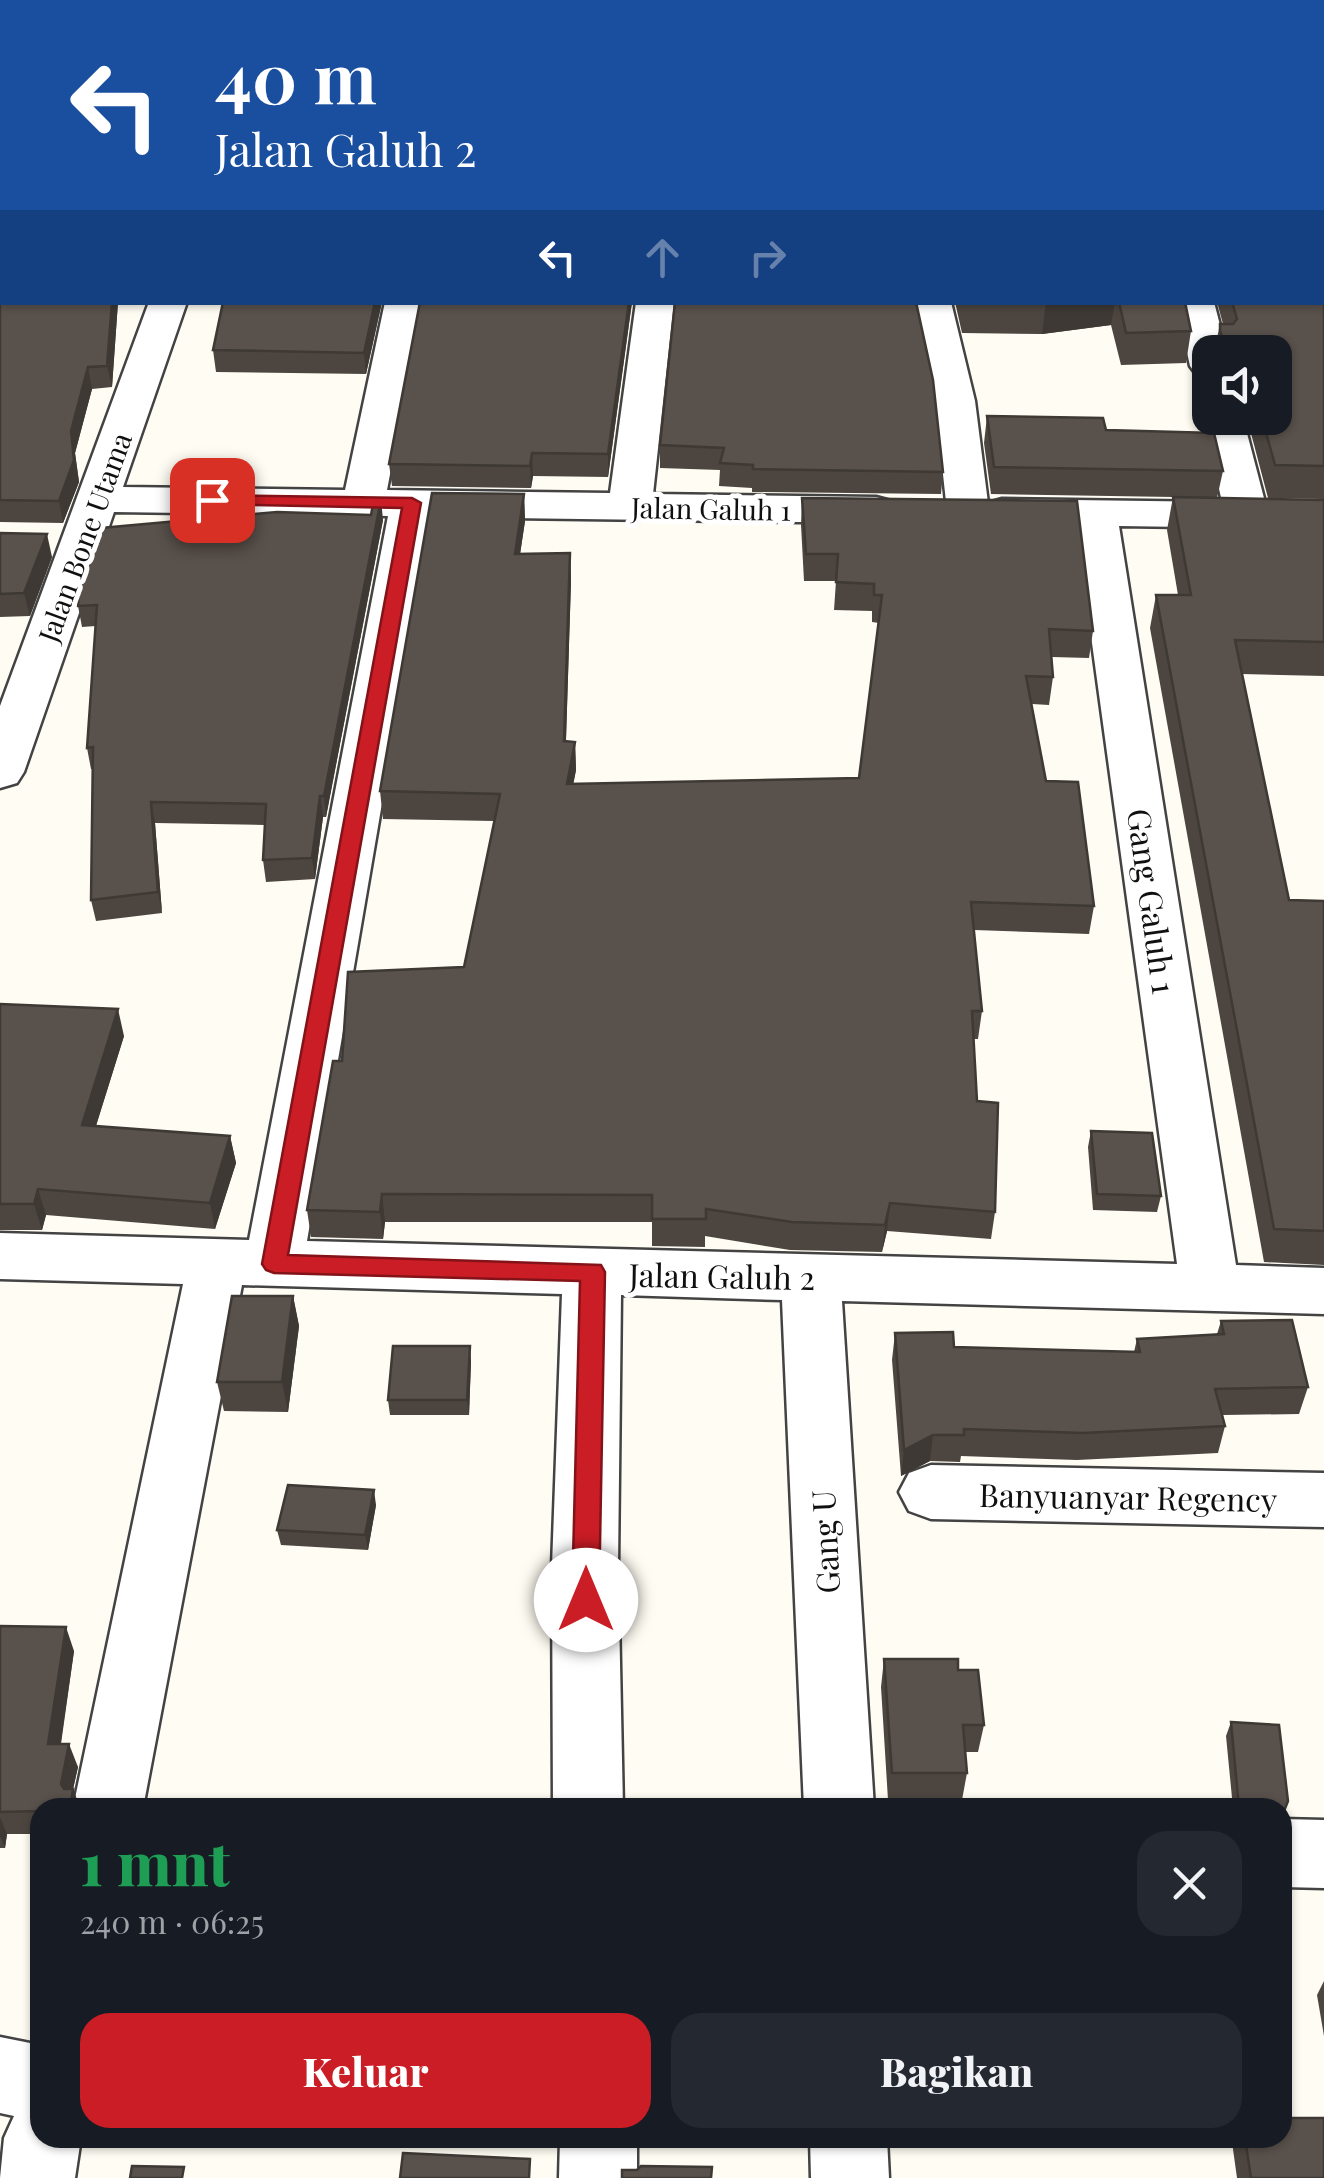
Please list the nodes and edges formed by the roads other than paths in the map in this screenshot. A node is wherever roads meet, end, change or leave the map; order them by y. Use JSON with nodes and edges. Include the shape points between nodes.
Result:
{"nodes":[{"id":1,"x":167,"y":305,"type":"edge"},
{"id":2,"x":404,"y":305,"type":"edge"},
{"id":3,"x":655,"y":305,"type":"edge"},
{"id":4,"x":933,"y":305,"type":"edge"},
{"id":5,"x":1196,"y":305,"type":"edge"},
{"id":6,"x":1203,"y":335,"type":"edge"},
{"id":7,"x":1226,"y":435,"type":"edge"},
{"id":8,"x":98,"y":499,"type":"junction"},
{"id":9,"x":388,"y":503,"type":"junction"},
{"id":10,"x":630,"y":507,"type":"junction"},
{"id":11,"x":935,"y":511,"type":"junction"},
{"id":12,"x":1096,"y":514,"type":"junction"},
{"id":13,"x":1246,"y":516,"type":"junction"},
{"id":14,"x":1324,"y":516,"type":"edge"},
{"id":15,"x":33,"y":540,"type":"edge"},
{"id":16,"x":83,"y":540,"type":"junction"},
{"id":17,"x":0,"y":772,"type":"edge"},
{"id":18,"x":0,"y":1256,"type":"edge"},
{"id":19,"x":246,"y":1263,"type":"junction"},
{"id":20,"x":592,"y":1272,"type":"junction"},
{"id":21,"x":811,"y":1278,"type":"junction"},
{"id":22,"x":1210,"y":1288,"type":"junction"},
{"id":23,"x":1324,"y":1292,"type":"edge"},
{"id":24,"x":931,"y":1492,"type":"dead end"},
{"id":25,"x":1324,"y":1500,"type":"edge"},
{"id":26,"x":111,"y":1798,"type":"edge"},
{"id":27,"x":588,"y":1798,"type":"edge"},
{"id":28,"x":838,"y":1798,"type":"edge"},
{"id":29,"x":1292,"y":1852,"type":"edge"},
{"id":30,"x":1324,"y":1854,"type":"edge"},
{"id":31,"x":0,"y":2075,"type":"edge"},
{"id":32,"x":30,"y":2081,"type":"edge"},
{"id":33,"x":41,"y":2148,"type":"edge"},
{"id":34,"x":599,"y":2148,"type":"edge"},
{"id":35,"x":849,"y":2148,"type":"edge"},
{"id":36,"x":36,"y":2178,"type":"edge"},
{"id":37,"x":598,"y":2178,"type":"edge"},
{"id":38,"x":850,"y":2178,"type":"edge"}],
"edges":[{"from":1,"to":8,"type":"street","name":"Jalan Bone Utama"},
{"from":2,"to":9,"type":"street"},
{"from":3,"to":10,"type":"street"},
{"from":4,"to":11,"type":"street","via":[[955,401]]},
{"from":5,"to":6,"type":"street"},
{"from":7,"to":13,"type":"street"},
{"from":8,"to":9,"type":"street","name":"Jalan Galuh 1"},
{"from":8,"to":16,"type":"street","name":"Jalan Bone Utama"},
{"from":9,"to":10,"type":"street","name":"Jalan Galuh 1"},
{"from":9,"to":19,"type":"street"},
{"from":10,"to":11,"type":"street","name":"Jalan Galuh 1"},
{"from":11,"to":12,"type":"street","name":"Jalan Galuh 1"},
{"from":12,"to":13,"type":"street","name":"Jalan Galuh 1"},
{"from":12,"to":22,"type":"street","name":"Gang Galuh 1"},
{"from":13,"to":14,"type":"street","name":"Jalan Galuh 1"},
{"from":15,"to":16,"type":"street"},
{"from":16,"to":17,"type":"street","name":"Jalan Bone Utama"},
{"from":18,"to":19,"type":"street","name":"Jalan Galuh 2"},
{"from":19,"to":20,"type":"street","name":"Jalan Galuh 2"},
{"from":19,"to":26,"type":"street"},
{"from":20,"to":21,"type":"street","name":"Jalan Galuh 2"},
{"from":20,"to":27,"type":"street"},
{"from":21,"to":22,"type":"street","name":"Jalan Galuh 2"},
{"from":21,"to":28,"type":"street","name":"Gang U"},
{"from":22,"to":23,"type":"street","name":"Jalan Galuh 2"},
{"from":24,"to":25,"type":"street","name":"Banyuanyar Regency"},
{"from":29,"to":30,"type":"street"},
{"from":31,"to":32,"type":"street"},
{"from":33,"to":36,"type":"street"},
{"from":34,"to":37,"type":"street"},
{"from":35,"to":38,"type":"street"}]}
